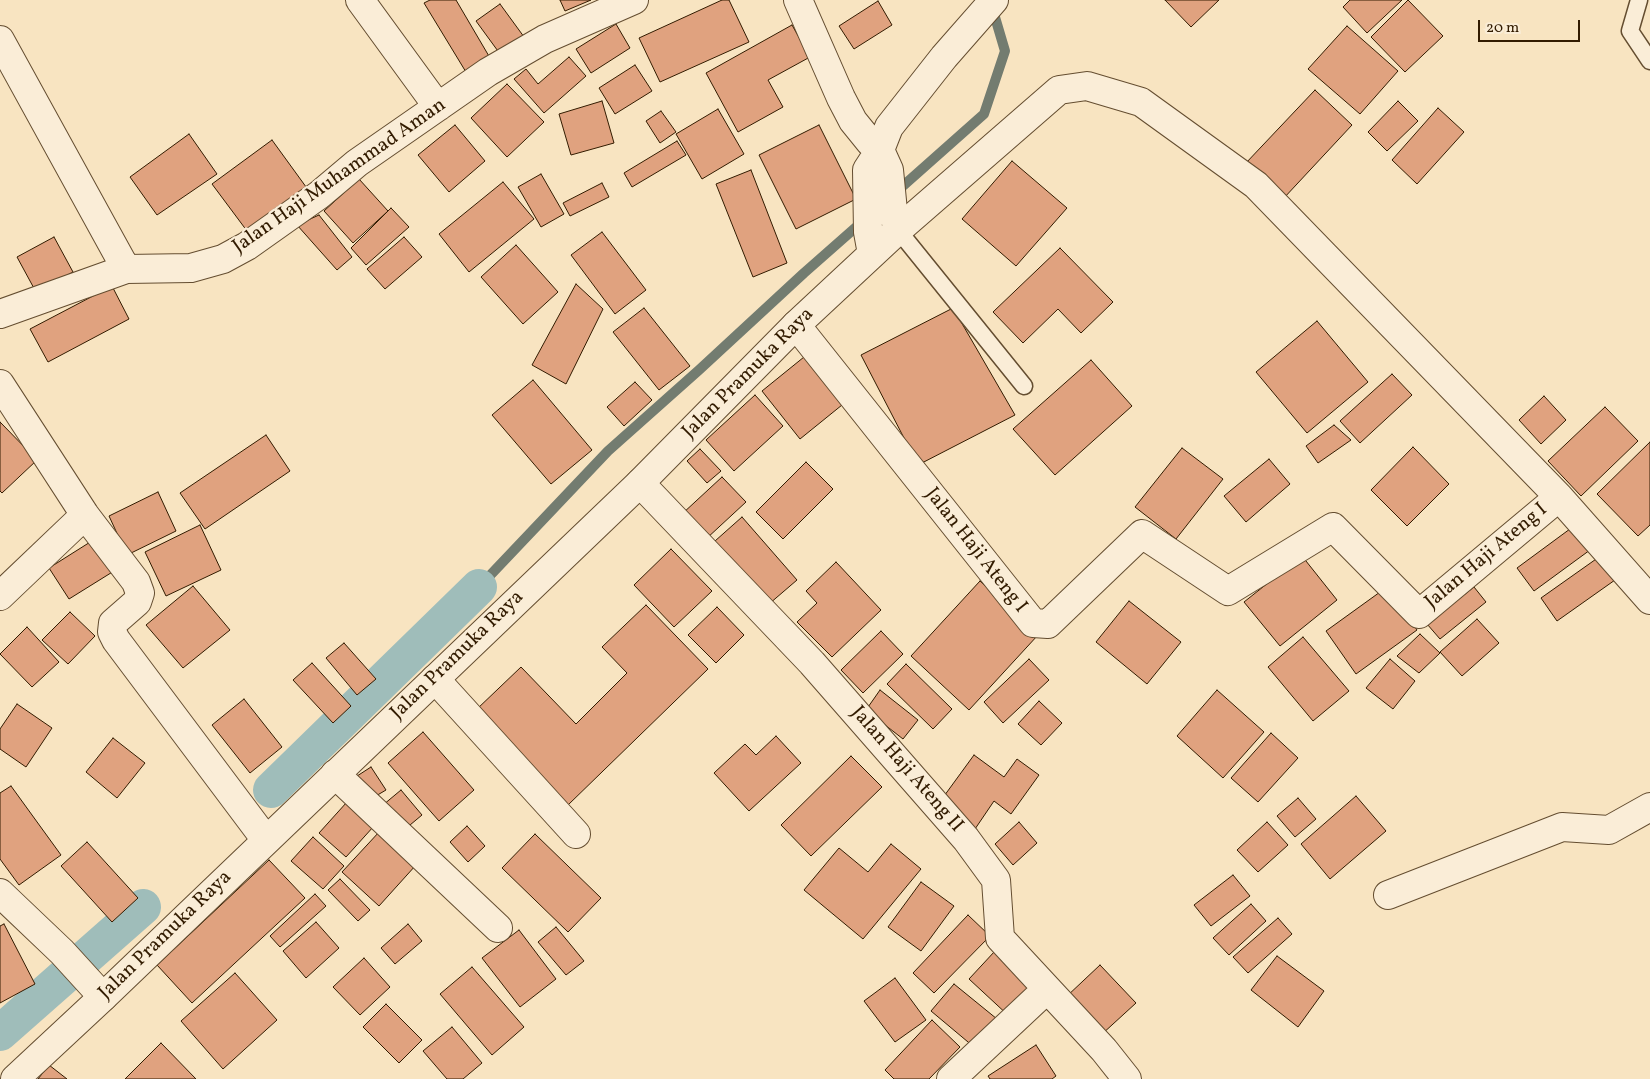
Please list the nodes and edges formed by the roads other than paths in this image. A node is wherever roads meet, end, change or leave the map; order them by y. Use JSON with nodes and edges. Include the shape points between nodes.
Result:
{"nodes":[{"id":1,"x":360,"y":0,"type":"edge"},
{"id":2,"x":634,"y":0,"type":"edge"},
{"id":3,"x":798,"y":0,"type":"edge"},
{"id":4,"x":994,"y":0,"type":"edge"},
{"id":5,"x":1639,"y":0,"type":"edge"},
{"id":6,"x":0,"y":40,"type":"edge"},
{"id":7,"x":1650,"y":61,"type":"edge"},
{"id":8,"x":438,"y":107,"type":"junction"},
{"id":9,"x":879,"y":164,"type":"junction"},
{"id":10,"x":896,"y":220,"type":"junction"},
{"id":11,"x":870,"y":243,"type":"junction"},
{"id":12,"x":126,"y":269,"type":"junction"},
{"id":13,"x":0,"y":314,"type":"edge"},
{"id":14,"x":796,"y":325,"type":"junction"},
{"id":15,"x":0,"y":384,"type":"edge"},
{"id":16,"x":1024,"y":386,"type":"dead end"},
{"id":17,"x":640,"y":483,"type":"junction"},
{"id":18,"x":1558,"y":497,"type":"junction"},
{"id":19,"x":85,"y":515,"type":"junction"},
{"id":20,"x":0,"y":596,"type":"edge"},
{"id":21,"x":1650,"y":600,"type":"edge"},
{"id":22,"x":434,"y":679,"type":"junction"},
{"id":23,"x":335,"y":774,"type":"junction"},
{"id":24,"x":1650,"y":807,"type":"edge"},
{"id":25,"x":576,"y":834,"type":"dead end"},
{"id":26,"x":266,"y":840,"type":"junction"},
{"id":27,"x":0,"y":893,"type":"edge"},
{"id":28,"x":1388,"y":895,"type":"dead end"},
{"id":29,"x":498,"y":928,"type":"dead end"},
{"id":30,"x":1047,"y":989,"type":"junction"},
{"id":31,"x":99,"y":992,"type":"junction"},
{"id":32,"x":15,"y":1079,"type":"edge"},
{"id":33,"x":951,"y":1079,"type":"edge"},
{"id":34,"x":1127,"y":1079,"type":"edge"}],
"edges":[{"from":1,"to":8,"type":"street"},
{"from":2,"to":8,"type":"street","name":"Jalan Haji Muhammad Aman","via":[[545,39],[488,72]]},
{"from":3,"to":9,"type":"street","via":[[853,121],[870,142]]},
{"from":4,"to":9,"type":"street","via":[[889,127]]},
{"from":5,"to":7,"type":"lane","via":[[1630,32]]},
{"from":6,"to":12,"type":"street"},
{"from":8,"to":12,"type":"street","name":"Jalan Haji Muhammad Aman","via":[[357,163],[263,235],[223,259],[191,268]]},
{"from":9,"to":10,"type":"street"},
{"from":9,"to":11,"type":"street"},
{"from":10,"to":11,"type":"street","name":"Jalan Pramuka Raya"},
{"from":10,"to":16,"type":"lane"},
{"from":10,"to":18,"type":"street","name":"Jalan Pramuka Raya","via":[[1059,90],[1087,86],[1141,102],[1256,185]]},
{"from":11,"to":14,"type":"street","name":"Jalan Pramuka Raya"},
{"from":12,"to":13,"type":"street","name":"Jalan Haji Muhammad Aman"},
{"from":14,"to":17,"type":"street","name":"Jalan Pramuka Raya"},
{"from":14,"to":18,"type":"street","name":"Jalan Haji Ateng I","via":[[1033,624],[1048,624],[1142,534],[1228,590],[1333,528],[1420,614]]},
{"from":15,"to":19,"type":"street"},
{"from":17,"to":22,"type":"street","name":"Jalan Pramuka Raya"},
{"from":17,"to":30,"type":"street","name":"Jalan Haji Ateng II","via":[[812,663],[966,839],[996,880],[1000,938]]},
{"from":18,"to":21,"type":"street","name":"Jalan Pramuka Raya"},
{"from":19,"to":20,"type":"street"},
{"from":19,"to":26,"type":"street","via":[[136,582],[140,593],[138,602],[113,623],[112,632],[116,640]]},
{"from":22,"to":23,"type":"street","name":"Jalan Pramuka Raya"},
{"from":22,"to":25,"type":"street"},
{"from":23,"to":26,"type":"street","name":"Jalan Pramuka Raya"},
{"from":23,"to":29,"type":"street"},
{"from":24,"to":28,"type":"street","via":[[1609,830],[1562,827]]},
{"from":26,"to":31,"type":"street","name":"Jalan Pramuka Raya"},
{"from":27,"to":31,"type":"street"},
{"from":30,"to":33,"type":"street"},
{"from":30,"to":34,"type":"street","name":"Jalan Haji Ateng II"},
{"from":31,"to":32,"type":"street","name":"Jalan Pramuka Raya"}]}
